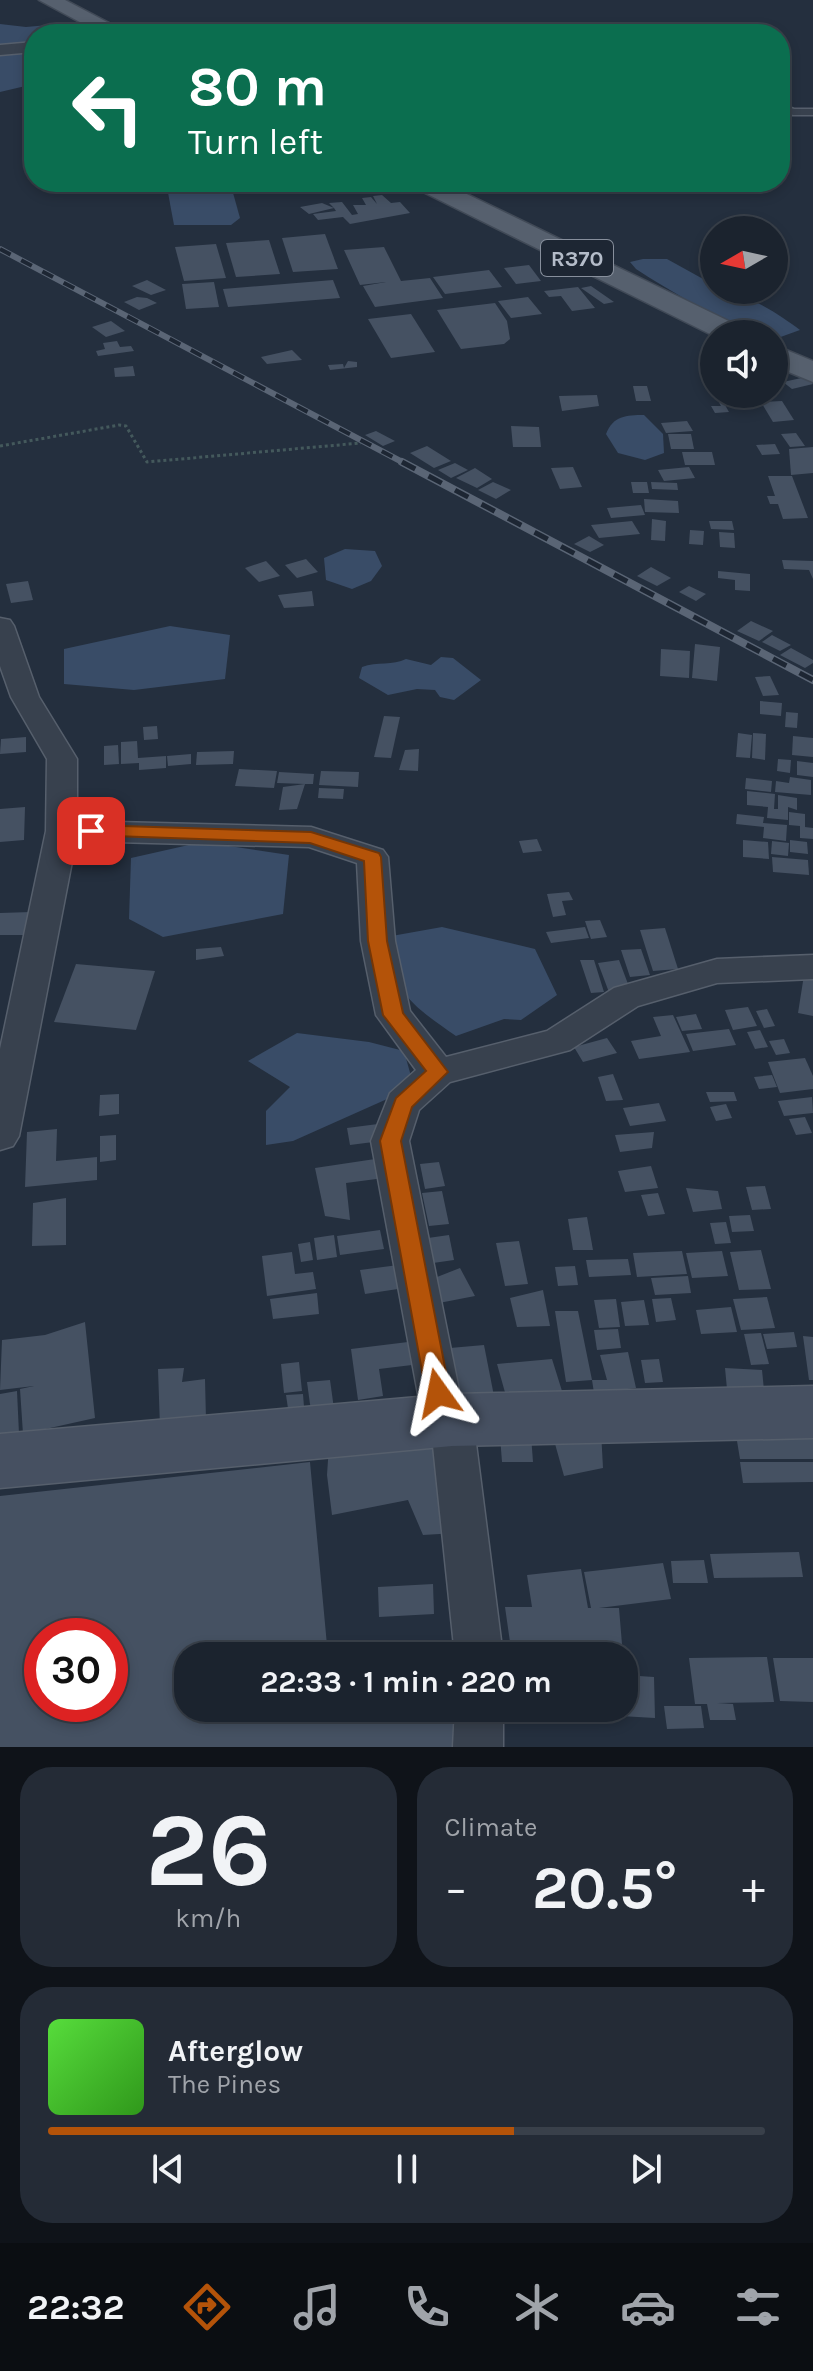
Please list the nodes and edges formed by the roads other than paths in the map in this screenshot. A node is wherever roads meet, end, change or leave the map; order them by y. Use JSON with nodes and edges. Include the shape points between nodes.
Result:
{"nodes":[{"id":1,"x":49,"y":0,"type":"edge"},
{"id":2,"x":98,"y":24,"type":"edge"},
{"id":3,"x":24,"y":48,"type":"edge"},
{"id":4,"x":0,"y":50,"type":"edge"},
{"id":5,"x":790,"y":111,"type":"edge"},
{"id":6,"x":813,"y":112,"type":"edge"},
{"id":7,"x":442,"y":192,"type":"edge"},
{"id":8,"x":704,"y":320,"type":"edge"},
{"id":9,"x":788,"y":361,"type":"edge"},
{"id":10,"x":813,"y":373,"type":"edge"},
{"id":11,"x":0,"y":626,"type":"edge"},
{"id":12,"x":62,"y":831,"type":"junction"},
{"id":13,"x":813,"y":967,"type":"edge"},
{"id":14,"x":438,"y":1072,"type":"junction"},
{"id":15,"x":0,"y":1136,"type":"edge"},
{"id":16,"x":813,"y":1412,"type":"edge"},
{"id":17,"x":448,"y":1421,"type":"junction"},
{"id":18,"x":0,"y":1461,"type":"edge"},
{"id":19,"x":477,"y":1642,"type":"edge"},
{"id":20,"x":479,"y":1722,"type":"edge"},
{"id":21,"x":478,"y":1747,"type":"edge"}],
"edges":[{"from":1,"to":2,"type":"main road"},
{"from":3,"to":4,"type":"street"},
{"from":5,"to":6,"type":"lane"},
{"from":7,"to":8,"type":"main road","number":"R370"},
{"from":9,"to":10,"type":"main road"},
{"from":11,"to":12,"type":"street","via":[[25,697],[62,759]]},
{"from":12,"to":14,"type":"street","via":[[311,837],[372,857],[378,941],[393,1015]]},
{"from":12,"to":15,"type":"street"},
{"from":13,"to":14,"type":"street","via":[[702,975],[626,997],[558,1041]]},
{"from":14,"to":17,"type":"street","via":[[403,1103],[390,1141]]},
{"from":16,"to":17,"type":"main road"},
{"from":17,"to":18,"type":"main road"},
{"from":17,"to":19,"type":"street"},
{"from":20,"to":21,"type":"street"}]}
